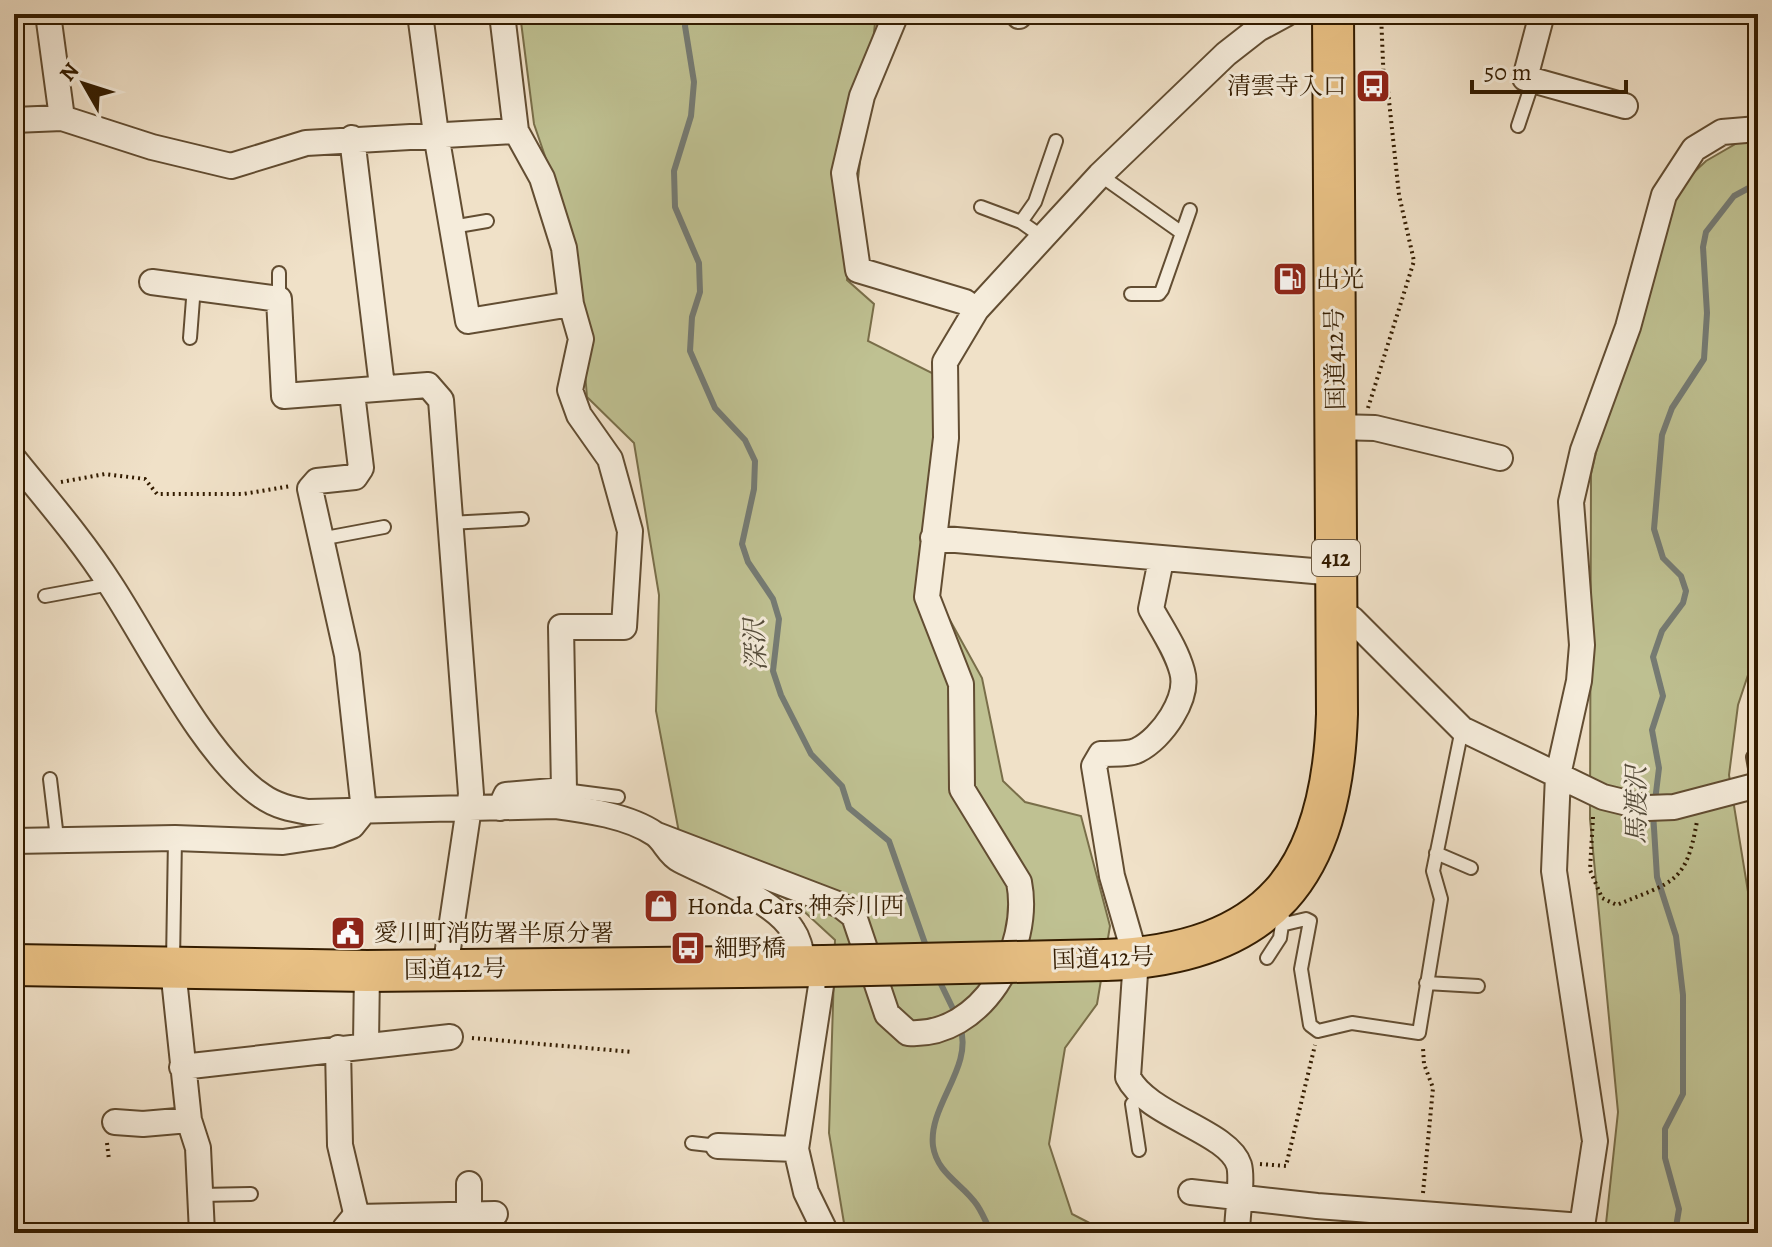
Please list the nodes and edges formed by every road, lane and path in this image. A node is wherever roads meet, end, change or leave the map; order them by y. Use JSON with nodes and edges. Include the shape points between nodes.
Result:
{"nodes":[{"id":1,"x":48,"y":14,"type":"edge"},
{"id":2,"x":420,"y":14,"type":"edge"},
{"id":3,"x":502,"y":14,"type":"edge"},
{"id":4,"x":896,"y":14,"type":"edge"},
{"id":5,"x":1286,"y":14,"type":"edge"},
{"id":6,"x":1333,"y":14,"type":"edge"},
{"id":7,"x":1381,"y":14,"type":"edge"},
{"id":8,"x":1542,"y":14,"type":"edge"},
{"id":9,"x":1521,"y":77,"type":"junction"},
{"id":10,"x":1625,"y":106,"type":"dead end"},
{"id":11,"x":62,"y":118,"type":"junction"},
{"id":12,"x":14,"y":120,"type":"edge"},
{"id":13,"x":1518,"y":126,"type":"dead end"},
{"id":14,"x":1758,"y":129,"type":"edge"},
{"id":15,"x":516,"y":131,"type":"junction"},
{"id":16,"x":436,"y":134,"type":"junction"},
{"id":17,"x":352,"y":138,"type":"junction"},
{"id":18,"x":1056,"y":141,"type":"dead end"},
{"id":19,"x":1100,"y":175,"type":"junction"},
{"id":20,"x":981,"y":207,"type":"dead end"},
{"id":21,"x":1190,"y":210,"type":"dead end"},
{"id":22,"x":487,"y":221,"type":"dead end"},
{"id":23,"x":1021,"y":222,"type":"junction"},
{"id":24,"x":452,"y":227,"type":"junction"},
{"id":25,"x":1182,"y":233,"type":"junction"},
{"id":26,"x":1041,"y":236,"type":"junction"},
{"id":27,"x":279,"y":273,"type":"dead end"},
{"id":28,"x":152,"y":282,"type":"dead end"},
{"id":29,"x":194,"y":286,"type":"junction"},
{"id":30,"x":1131,"y":294,"type":"dead end"},
{"id":31,"x":279,"y":299,"type":"junction"},
{"id":32,"x":571,"y":304,"type":"junction"},
{"id":33,"x":976,"y":310,"type":"junction"},
{"id":34,"x":190,"y":338,"type":"dead end"},
{"id":35,"x":382,"y":386,"type":"junction"},
{"id":36,"x":352,"y":393,"type":"junction"},
{"id":37,"x":1347,"y":428,"type":"junction"},
{"id":38,"x":1500,"y":458,"type":"dead end"},
{"id":39,"x":14,"y":459,"type":"edge"},
{"id":40,"x":312,"y":486,"type":"junction"},
{"id":41,"x":42,"y":493,"type":"junction"},
{"id":42,"x":522,"y":519,"type":"dead end"},
{"id":43,"x":449,"y":523,"type":"junction"},
{"id":44,"x":384,"y":527,"type":"dead end"},
{"id":45,"x":933,"y":538,"type":"junction"},
{"id":46,"x":320,"y":539,"type":"junction"},
{"id":47,"x":1161,"y":560,"type":"junction"},
{"id":48,"x":1336,"y":573,"type":"junction"},
{"id":49,"x":110,"y":584,"type":"junction"},
{"id":50,"x":45,"y":596,"type":"dead end"},
{"id":51,"x":1337,"y":617,"type":"junction"},
{"id":52,"x":1462,"y":729,"type":"junction"},
{"id":53,"x":1753,"y":757,"type":"dead end"},
{"id":54,"x":1558,"y":775,"type":"junction"},
{"id":55,"x":50,"y":779,"type":"dead end"},
{"id":56,"x":1758,"y":785,"type":"edge"},
{"id":57,"x":564,"y":790,"type":"junction"},
{"id":58,"x":1599,"y":795,"type":"junction"},
{"id":59,"x":618,"y":797,"type":"dead end"},
{"id":60,"x":1696,"y":803,"type":"junction"},
{"id":61,"x":500,"y":808,"type":"junction"},
{"id":62,"x":469,"y":810,"type":"junction"},
{"id":63,"x":364,"y":811,"type":"junction"},
{"id":64,"x":657,"y":835,"type":"junction"},
{"id":65,"x":57,"y":838,"type":"junction"},
{"id":66,"x":175,"y":838,"type":"junction"},
{"id":67,"x":14,"y":841,"type":"edge"},
{"id":68,"x":1436,"y":853,"type":"junction"},
{"id":69,"x":1471,"y":868,"type":"dead end"},
{"id":70,"x":1280,"y":912,"type":"junction"},
{"id":71,"x":1267,"y":958,"type":"dead end"},
{"id":72,"x":1120,"y":959,"type":"junction"},
{"id":73,"x":14,"y":965,"type":"edge"},
{"id":74,"x":814,"y":966,"type":"junction"},
{"id":75,"x":173,"y":969,"type":"junction"},
{"id":76,"x":445,"y":969,"type":"junction"},
{"id":77,"x":367,"y":971,"type":"junction"},
{"id":78,"x":1426,"y":983,"type":"junction"},
{"id":79,"x":1478,"y":986,"type":"dead end"},
{"id":80,"x":1419,"y":1033,"type":"junction"},
{"id":81,"x":450,"y":1037,"type":"joint"},
{"id":82,"x":1316,"y":1040,"type":"dead end"},
{"id":83,"x":366,"y":1044,"type":"junction"},
{"id":84,"x":338,"y":1048,"type":"junction"},
{"id":85,"x":633,"y":1052,"type":"dead end"},
{"id":86,"x":182,"y":1067,"type":"junction"},
{"id":87,"x":1141,"y":1095,"type":"junction"},
{"id":88,"x":189,"y":1120,"type":"junction"},
{"id":89,"x":115,"y":1122,"type":"dead end"},
{"id":90,"x":692,"y":1143,"type":"dead end"},
{"id":91,"x":718,"y":1146,"type":"joint"},
{"id":92,"x":796,"y":1149,"type":"junction"},
{"id":93,"x":1139,"y":1150,"type":"dead end"},
{"id":94,"x":1239,"y":1165,"type":"junction"},
{"id":95,"x":1425,"y":1173,"type":"dead end"},
{"id":96,"x":469,"y":1184,"type":"dead end"},
{"id":97,"x":1191,"y":1192,"type":"dead end"},
{"id":98,"x":251,"y":1194,"type":"dead end"},
{"id":99,"x":201,"y":1195,"type":"junction"},
{"id":100,"x":1237,"y":1198,"type":"junction"},
{"id":101,"x":479,"y":1219,"type":"edge"},
{"id":102,"x":388,"y":1225,"type":"edge"},
{"id":103,"x":1469,"y":1225,"type":"edge"},
{"id":104,"x":1581,"y":1230,"type":"edge"},
{"id":105,"x":202,"y":1233,"type":"edge"},
{"id":106,"x":826,"y":1233,"type":"edge"},
{"id":107,"x":1237,"y":1233,"type":"edge"}],
"edges":[{"from":1,"to":11,"type":"street"},
{"from":2,"to":16,"type":"street"},
{"from":3,"to":15,"type":"street"},
{"from":4,"to":33,"type":"street","via":[[862,96],[844,173],[858,270],[965,302]]},
{"from":5,"to":19,"type":"street","via":[[1226,54]]},
{"from":6,"to":37,"type":"highway","name":"国道412号","number":"412"},
{"from":7,"to":37,"type":"path","via":[[1384,86],[1414,261],[1370,405]]},
{"from":8,"to":9,"type":"street"},
{"from":9,"to":10,"type":"street","via":[[1597,108]]},
{"from":9,"to":13,"type":"lane"},
{"from":11,"to":12,"type":"street"},
{"from":11,"to":17,"type":"street","via":[[231,166],[306,143]]},
{"from":14,"to":54,"type":"street","via":[[1722,132],[1694,149],[1664,195],[1628,327],[1583,450],[1571,502],[1582,645]]},
{"from":15,"to":16,"type":"street"},
{"from":15,"to":32,"type":"street","via":[[551,206],[564,248]]},
{"from":16,"to":17,"type":"street"},
{"from":16,"to":24,"type":"street"},
{"from":17,"to":35,"type":"street"},
{"from":18,"to":23,"type":"lane","via":[[1035,202]]},
{"from":19,"to":25,"type":"lane"},
{"from":19,"to":26,"type":"street"},
{"from":20,"to":23,"type":"lane"},
{"from":21,"to":25,"type":"lane"},
{"from":22,"to":24,"type":"lane"},
{"from":23,"to":26,"type":"lane"},
{"from":24,"to":32,"type":"street","via":[[468,321]]},
{"from":25,"to":30,"type":"lane","via":[[1159,294]]},
{"from":26,"to":33,"type":"street"},
{"from":27,"to":31,"type":"lane"},
{"from":28,"to":29,"type":"street"},
{"from":29,"to":31,"type":"street"},
{"from":29,"to":34,"type":"lane"},
{"from":31,"to":36,"type":"street","via":[[284,396]]},
{"from":32,"to":57,"type":"street","via":[[581,339],[570,390],[579,415],[610,459],[630,531],[624,627],[561,627]]},
{"from":33,"to":45,"type":"street","via":[[945,362],[946,438]]},
{"from":35,"to":36,"type":"street"},
{"from":35,"to":43,"type":"street","via":[[428,385],[441,400]]},
{"from":36,"to":40,"type":"street","via":[[361,468],[355,477]]},
{"from":37,"to":38,"type":"street"},
{"from":37,"to":48,"type":"highway","name":"国道412号","number":"412"},
{"from":39,"to":41,"type":"street"},
{"from":40,"to":41,"type":"path","via":[[243,494],[157,494],[145,479],[105,474],[49,485]]},
{"from":40,"to":46,"type":"street"},
{"from":41,"to":49,"type":"street"},
{"from":42,"to":43,"type":"lane"},
{"from":43,"to":62,"type":"street"},
{"from":44,"to":46,"type":"lane"},
{"from":45,"to":47,"type":"street"},
{"from":45,"to":64,"type":"street","via":[[927,597],[961,684],[962,789],[1019,882],[1023,900],[1018,932],[994,991],[950,1023],[924,1034],[908,1033],[887,1014],[854,916],[840,905]]},
{"from":46,"to":63,"type":"street","via":[[347,655]]},
{"from":47,"to":48,"type":"street"},
{"from":47,"to":72,"type":"street","via":[[1151,609],[1170,643],[1184,687],[1155,736],[1137,751],[1101,754],[1094,766]]},
{"from":48,"to":51,"type":"highway","name":"国道412号","number":"412"},
{"from":49,"to":50,"type":"lane"},
{"from":49,"to":63,"type":"street","via":[[205,735],[242,779],[282,807]]},
{"from":51,"to":52,"type":"street","via":[[1352,619]]},
{"from":51,"to":70,"type":"highway","name":"国道412号","number":"412","via":[[1336,760],[1328,806]]},
{"from":52,"to":54,"type":"street"},
{"from":52,"to":68,"type":"lane"},
{"from":53,"to":56,"type":"lane"},
{"from":54,"to":58,"type":"street"},
{"from":54,"to":104,"type":"street","via":[[1554,871],[1595,1141]]},
{"from":55,"to":65,"type":"lane"},
{"from":56,"to":60,"type":"street"},
{"from":57,"to":59,"type":"lane"},
{"from":57,"to":61,"type":"street","via":[[506,795]]},
{"from":58,"to":60,"type":"street","via":[[1648,808]]},
{"from":58,"to":60,"type":"path","via":[[1590,870],[1602,898],[1617,905],[1683,872],[1692,848]]},
{"from":61,"to":62,"type":"street"},
{"from":61,"to":64,"type":"street","via":[[579,809]]},
{"from":62,"to":63,"type":"street"},
{"from":62,"to":76,"type":"street"},
{"from":63,"to":66,"type":"street","via":[[352,826],[307,839]]},
{"from":64,"to":74,"type":"street","via":[[676,858],[781,917]]},
{"from":65,"to":66,"type":"street"},
{"from":65,"to":67,"type":"street"},
{"from":66,"to":75,"type":"lane"},
{"from":68,"to":69,"type":"lane"},
{"from":68,"to":78,"type":"lane","via":[[1433,871],[1441,899]]},
{"from":70,"to":71,"type":"lane"},
{"from":70,"to":72,"type":"highway","name":"国道412号","number":"412","via":[[1201,946]]},
{"from":70,"to":80,"type":"lane","via":[[1310,921],[1301,969],[1310,1025],[1318,1031],[1352,1023]]},
{"from":72,"to":74,"type":"highway","name":"国道412号","number":"412","bridge":true},
{"from":72,"to":87,"type":"street","via":[[1128,1077]]},
{"from":73,"to":75,"type":"highway","name":"国道412号","number":"412"},
{"from":74,"to":76,"type":"highway","name":"国道412号","number":"412"},
{"from":74,"to":92,"type":"street"},
{"from":75,"to":77,"type":"highway","name":"国道412号","number":"412"},
{"from":75,"to":86,"type":"street"},
{"from":76,"to":77,"type":"highway","name":"国道412号","number":"412"},
{"from":77,"to":83,"type":"street"},
{"from":78,"to":79,"type":"lane"},
{"from":78,"to":80,"type":"lane"},
{"from":80,"to":95,"type":"path","via":[[1433,1088]]},
{"from":81,"to":83,"type":"street"},
{"from":81,"to":85,"type":"path"},
{"from":82,"to":94,"type":"path","via":[[1286,1166]]},
{"from":83,"to":84,"type":"street"},
{"from":84,"to":86,"type":"street"},
{"from":84,"to":102,"type":"street","via":[[340,1145],[353,1158],[347,1219]]},
{"from":86,"to":88,"type":"street"},
{"from":87,"to":93,"type":"lane","via":[[1132,1104]]},
{"from":87,"to":94,"type":"street","via":[[1208,1136]]},
{"from":88,"to":89,"type":"street"},
{"from":88,"to":99,"type":"street","via":[[198,1148]]},
{"from":90,"to":91,"type":"lane"},
{"from":91,"to":92,"type":"street"},
{"from":92,"to":106,"type":"street","via":[[806,1192]]},
{"from":94,"to":100,"type":"street"},
{"from":96,"to":101,"type":"street"},
{"from":97,"to":100,"type":"street"},
{"from":98,"to":99,"type":"lane"},
{"from":99,"to":105,"type":"street"},
{"from":100,"to":103,"type":"street"},
{"from":100,"to":107,"type":"street"},
{"from":101,"to":102,"type":"street"},
{"from":103,"to":104,"type":"street"}]}
